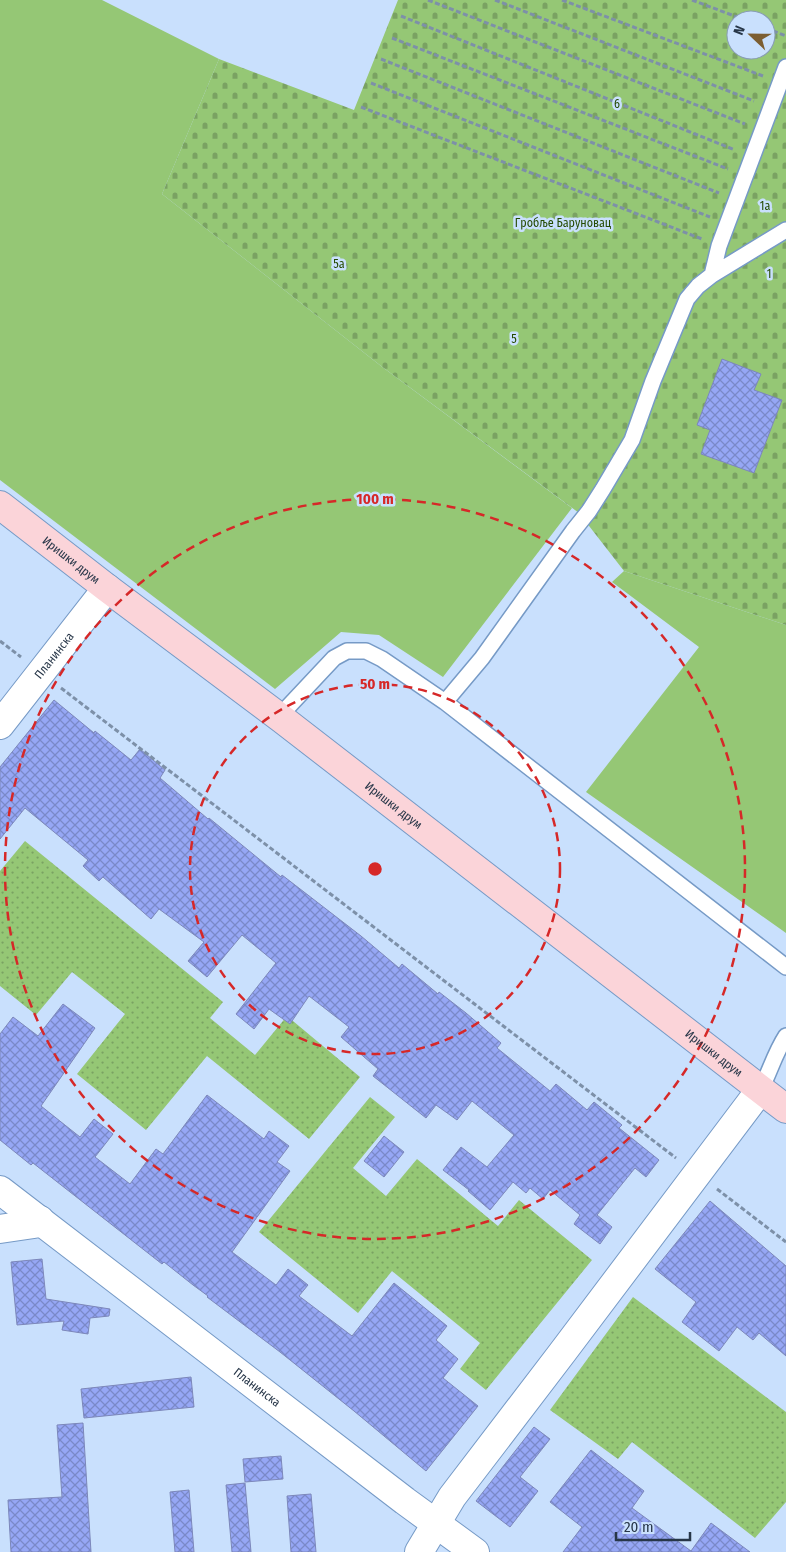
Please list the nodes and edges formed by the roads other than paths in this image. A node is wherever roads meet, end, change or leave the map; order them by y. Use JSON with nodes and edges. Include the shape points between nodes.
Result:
{"nodes":[{"id":1,"x":786,"y":67,"type":"edge"},
{"id":2,"x":786,"y":230,"type":"edge"},
{"id":3,"x":712,"y":275,"type":"junction"},
{"id":4,"x":0,"y":505,"type":"edge"},
{"id":5,"x":107,"y":588,"type":"junction"},
{"id":6,"x":444,"y":702,"type":"junction"},
{"id":7,"x":282,"y":718,"type":"junction"},
{"id":8,"x":0,"y":725,"type":"edge"},
{"id":9,"x":786,"y":967,"type":"edge"},
{"id":10,"x":786,"y":1036,"type":"edge"},
{"id":11,"x":761,"y":1089,"type":"junction"},
{"id":12,"x":786,"y":1109,"type":"edge"},
{"id":13,"x":0,"y":1190,"type":"edge"},
{"id":14,"x":40,"y":1220,"type":"junction"},
{"id":15,"x":0,"y":1229,"type":"edge"},
{"id":16,"x":436,"y":1523,"type":"junction"},
{"id":17,"x":419,"y":1552,"type":"edge"},
{"id":18,"x":475,"y":1552,"type":"edge"}],
"edges":[{"from":1,"to":3,"type":"lane","via":[[718,246]]},
{"from":2,"to":3,"type":"lane"},
{"from":3,"to":6,"type":"lane","via":[[687,299],[632,440],[603,489],[482,658]]},
{"from":4,"to":5,"type":"street","name":"Иришки друм"},
{"from":5,"to":7,"type":"street","name":"Иришки друм"},
{"from":5,"to":8,"type":"street","name":"Планинска"},
{"from":6,"to":7,"type":"lane","via":[[382,659],[366,651],[347,652],[334,658],[316,676]]},
{"from":6,"to":9,"type":"lane"},
{"from":7,"to":11,"type":"street","name":"Иришки друм"},
{"from":10,"to":11,"type":"lane"},
{"from":11,"to":12,"type":"street","name":"Иришки друм"},
{"from":11,"to":16,"type":"street","via":[[452,1497]]},
{"from":13,"to":14,"type":"street","name":"Планинска"},
{"from":14,"to":15,"type":"street","via":[[34,1224]]},
{"from":14,"to":16,"type":"street","name":"Планинска"},
{"from":16,"to":17,"type":"street"},
{"from":16,"to":18,"type":"street","name":"Планинска"}]}
